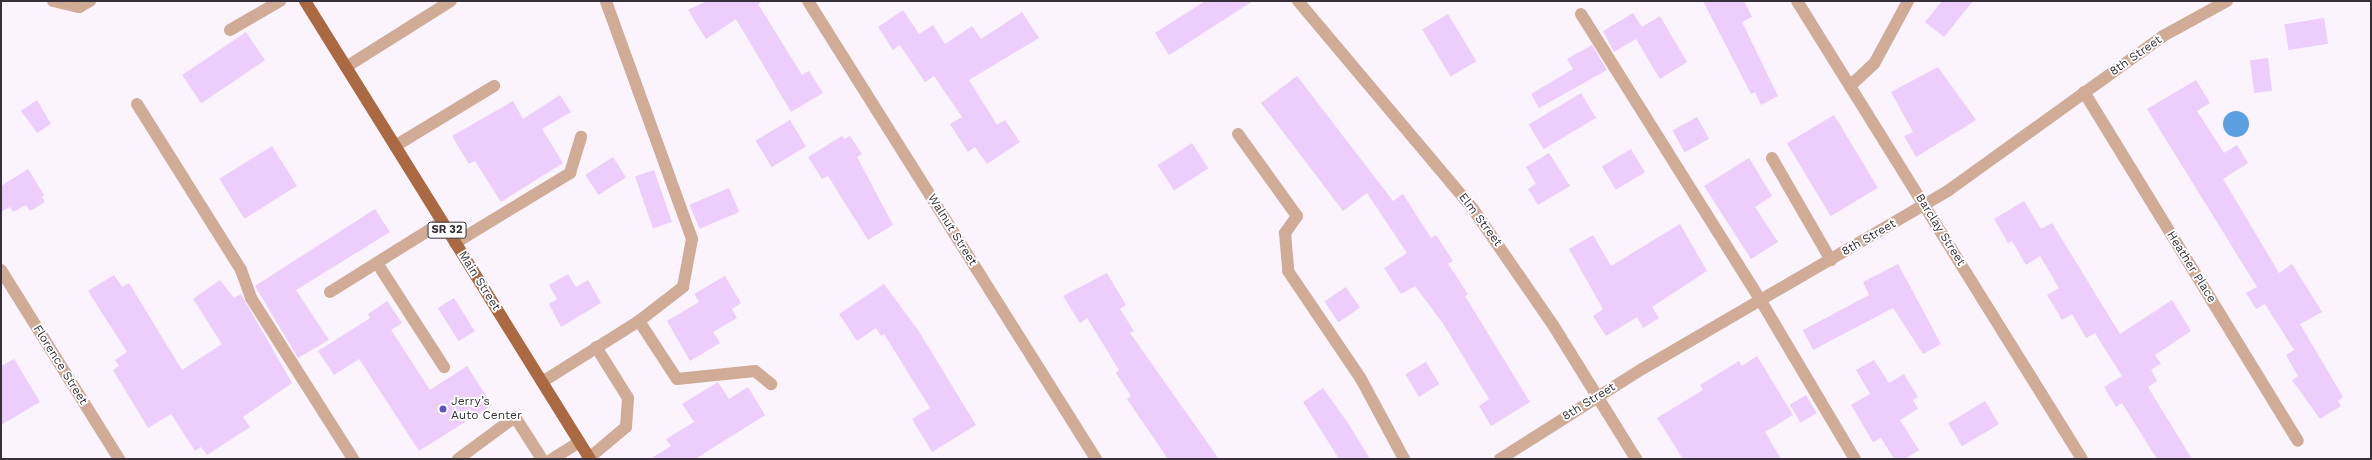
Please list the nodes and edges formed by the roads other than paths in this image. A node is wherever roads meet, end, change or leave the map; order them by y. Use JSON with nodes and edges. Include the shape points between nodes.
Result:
{"nodes":[{"id":1,"x":53,"y":1,"type":"edge"},
{"id":2,"x":90,"y":1,"type":"edge"},
{"id":3,"x":280,"y":1,"type":"edge"},
{"id":4,"x":305,"y":1,"type":"edge"},
{"id":5,"x":451,"y":1,"type":"edge"},
{"id":6,"x":606,"y":1,"type":"edge"},
{"id":7,"x":808,"y":1,"type":"edge"},
{"id":8,"x":1298,"y":1,"type":"edge"},
{"id":9,"x":1798,"y":1,"type":"edge"},
{"id":10,"x":1908,"y":1,"type":"edge"},
{"id":11,"x":2227,"y":1,"type":"edge"},
{"id":12,"x":1582,"y":14,"type":"dead end"},
{"id":13,"x":230,"y":30,"type":"dead end"},
{"id":14,"x":346,"y":67,"type":"junction"},
{"id":15,"x":494,"y":86,"type":"dead end"},
{"id":16,"x":1850,"y":86,"type":"junction"},
{"id":17,"x":2084,"y":92,"type":"junction"},
{"id":18,"x":137,"y":104,"type":"dead end"},
{"id":19,"x":1238,"y":134,"type":"dead end"},
{"id":20,"x":580,"y":137,"type":"dead end"},
{"id":21,"x":395,"y":146,"type":"junction"},
{"id":22,"x":1772,"y":158,"type":"dead end"},
{"id":23,"x":1924,"y":205,"type":"junction"},
{"id":24,"x":442,"y":222,"type":"junction"},
{"id":25,"x":455,"y":243,"type":"junction"},
{"id":26,"x":1831,"y":260,"type":"junction"},
{"id":27,"x":377,"y":263,"type":"junction"},
{"id":28,"x":1,"y":270,"type":"edge"},
{"id":29,"x":330,"y":292,"type":"dead end"},
{"id":30,"x":1761,"y":300,"type":"junction"},
{"id":31,"x":639,"y":321,"type":"junction"},
{"id":32,"x":596,"y":347,"type":"junction"},
{"id":33,"x":444,"y":367,"type":"dead end"},
{"id":34,"x":542,"y":382,"type":"junction"},
{"id":35,"x":771,"y":384,"type":"dead end"},
{"id":36,"x":1598,"y":397,"type":"junction"},
{"id":37,"x":2298,"y":441,"type":"dead end"},
{"id":38,"x":579,"y":442,"type":"junction"},
{"id":39,"x":589,"y":458,"type":"edge"},
{"id":40,"x":119,"y":459,"type":"edge"},
{"id":41,"x":353,"y":459,"type":"edge"},
{"id":42,"x":458,"y":459,"type":"edge"},
{"id":43,"x":542,"y":459,"type":"edge"},
{"id":44,"x":552,"y":459,"type":"edge"},
{"id":45,"x":1096,"y":459,"type":"edge"},
{"id":46,"x":1404,"y":459,"type":"edge"},
{"id":47,"x":1500,"y":459,"type":"edge"},
{"id":48,"x":1636,"y":459,"type":"edge"},
{"id":49,"x":1855,"y":459,"type":"edge"},
{"id":50,"x":2082,"y":459,"type":"edge"}],
"edges":[{"from":1,"to":2,"type":"street","via":[[79,7]]},
{"from":3,"to":13,"type":"street"},
{"from":4,"to":14,"type":"main road","name":"Main Street","number":"SR 32"},
{"from":5,"to":14,"type":"street"},
{"from":6,"to":31,"type":"street","via":[[692,239],[684,287]]},
{"from":7,"to":45,"type":"street","name":"Walnut Street"},
{"from":8,"to":36,"type":"street","name":"Elm Street","via":[[1473,209],[1546,313]]},
{"from":9,"to":16,"type":"street","name":"Barclay Street"},
{"from":10,"to":16,"type":"street","via":[[1874,64]]},
{"from":11,"to":17,"type":"street","name":"8th Street","via":[[2163,36]]},
{"from":12,"to":30,"type":"street"},
{"from":14,"to":21,"type":"main road","name":"Main Street","number":"SR 32"},
{"from":15,"to":21,"type":"street"},
{"from":16,"to":23,"type":"street","name":"Barclay Street"},
{"from":17,"to":23,"type":"street","name":"8th Street","via":[[2000,156]]},
{"from":17,"to":37,"type":"street","name":"Heather Place"},
{"from":18,"to":41,"type":"street","via":[[242,270],[251,298]]},
{"from":19,"to":46,"type":"street","via":[[1297,216],[1285,233],[1288,271],[1360,379]]},
{"from":20,"to":25,"type":"street","via":[[570,173]]},
{"from":21,"to":24,"type":"main road","name":"Main Street","number":"SR 32"},
{"from":22,"to":26,"type":"street"},
{"from":23,"to":26,"type":"street","name":"8th Street"},
{"from":23,"to":50,"type":"street","name":"Barclay Street"},
{"from":24,"to":25,"type":"main road","name":"Main Street","number":"SR 32"},
{"from":24,"to":27,"type":"street"},
{"from":25,"to":34,"type":"main road","name":"Main Street","number":"SR 32"},
{"from":26,"to":30,"type":"street","name":"8th Street"},
{"from":27,"to":29,"type":"street"},
{"from":27,"to":33,"type":"street"},
{"from":28,"to":40,"type":"street","name":"Florence Street"},
{"from":30,"to":36,"type":"street","name":"8th Street"},
{"from":30,"to":49,"type":"street"},
{"from":31,"to":32,"type":"street"},
{"from":31,"to":35,"type":"street","via":[[678,379],[755,371]]},
{"from":32,"to":34,"type":"street"},
{"from":32,"to":39,"type":"street","via":[[628,398],[626,427]]},
{"from":34,"to":38,"type":"main road","name":"Main Street","number":"SR 32"},
{"from":36,"to":47,"type":"street","name":"8th Street"},
{"from":36,"to":48,"type":"street","name":"Elm Street"},
{"from":38,"to":39,"type":"main road","name":"Main Street","number":"SR 32"},
{"from":38,"to":44,"type":"street"},
{"from":42,"to":43,"type":"street","via":[[515,417]]}]}
